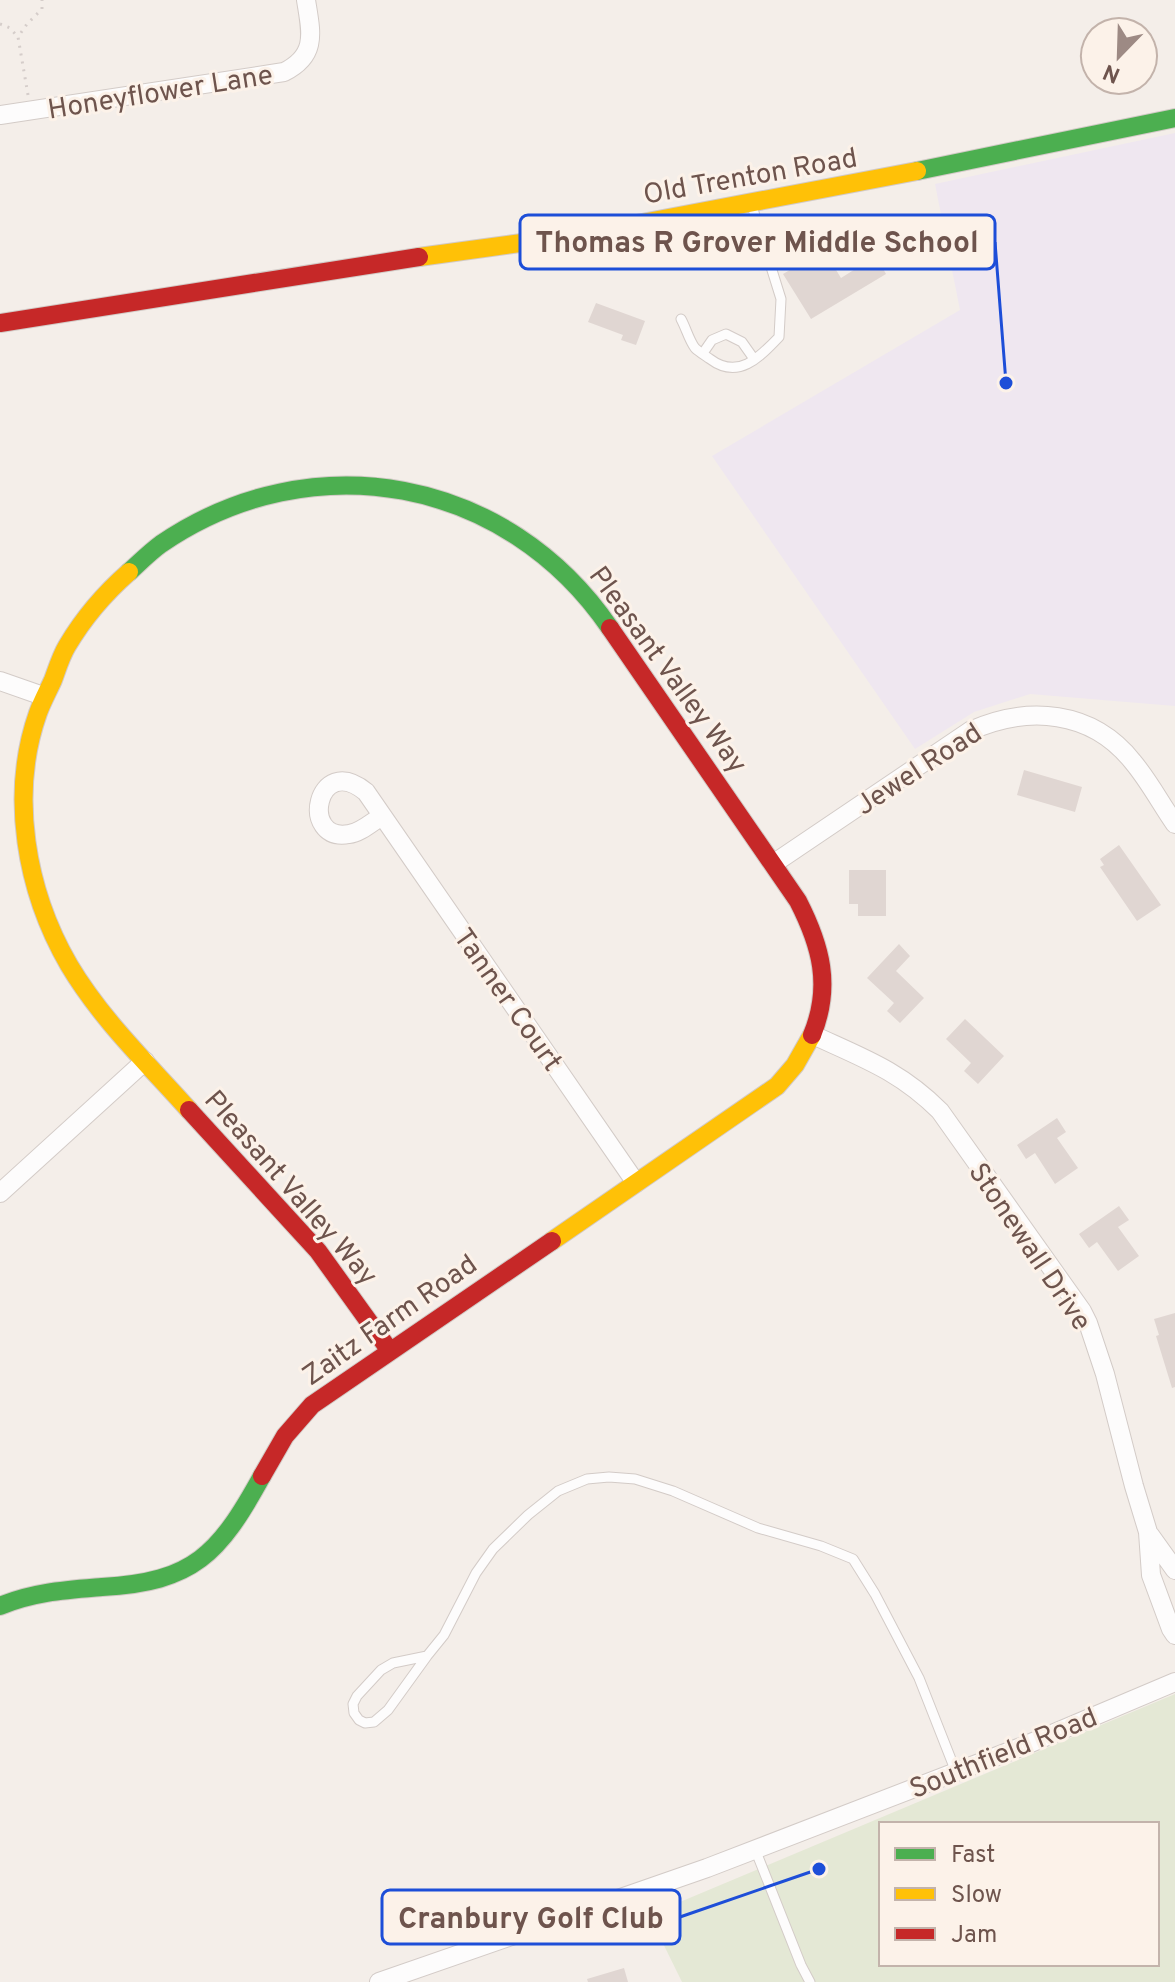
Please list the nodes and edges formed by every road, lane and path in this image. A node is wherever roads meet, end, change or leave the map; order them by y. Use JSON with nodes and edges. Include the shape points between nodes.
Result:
{"nodes":[{"id":1,"x":42,"y":0,"type":"edge"},
{"id":2,"x":306,"y":0,"type":"edge"},
{"id":3,"x":0,"y":24,"type":"edge"},
{"id":4,"x":18,"y":37,"type":"junction"},
{"id":5,"x":31,"y":110,"type":"junction"},
{"id":6,"x":0,"y":115,"type":"edge"},
{"id":7,"x":1175,"y":118,"type":"edge"},
{"id":8,"x":751,"y":203,"type":"junction"},
{"id":9,"x":681,"y":319,"type":"dead end"},
{"id":10,"x":0,"y":323,"type":"edge"},
{"id":11,"x":703,"y":353,"type":"junction"},
{"id":12,"x":754,"y":359,"type":"junction"},
{"id":13,"x":0,"y":681,"type":"edge"},
{"id":14,"x":43,"y":696,"type":"junction"},
{"id":15,"x":382,"y":816,"type":"dead end"},
{"id":16,"x":1175,"y":824,"type":"edge"},
{"id":17,"x":773,"y":864,"type":"junction"},
{"id":18,"x":813,"y":1035,"type":"junction"},
{"id":19,"x":145,"y":1061,"type":"junction"},
{"id":20,"x":636,"y":1183,"type":"junction"},
{"id":21,"x":0,"y":1193,"type":"edge"},
{"id":22,"x":390,"y":1351,"type":"junction"},
{"id":23,"x":1148,"y":1532,"type":"junction"},
{"id":24,"x":1175,"y":1570,"type":"edge"},
{"id":25,"x":0,"y":1606,"type":"edge"},
{"id":26,"x":1175,"y":1635,"type":"edge"},
{"id":27,"x":427,"y":1656,"type":"junction"},
{"id":28,"x":1175,"y":1682,"type":"edge"},
{"id":29,"x":956,"y":1772,"type":"junction"},
{"id":30,"x":755,"y":1849,"type":"junction"},
{"id":31,"x":379,"y":1982,"type":"edge"},
{"id":32,"x":810,"y":1982,"type":"edge"}],
"edges":[{"from":1,"to":4,"type":"path","via":[[42,9]]},
{"from":2,"to":5,"type":"street","name":"Honeyflower Lane","via":[[310,45],[305,57],[284,72]]},
{"from":3,"to":4,"type":"path"},
{"from":4,"to":5,"type":"path"},
{"from":5,"to":6,"type":"street","name":"Honeyflower Lane"},
{"from":7,"to":8,"type":"street","name":"Old Trenton Road"},
{"from":8,"to":10,"type":"street","name":"Old Trenton Road","via":[[579,235]]},
{"from":8,"to":12,"type":"lane","via":[[781,299],[779,337]]},
{"from":9,"to":11,"type":"lane"},
{"from":11,"to":12,"type":"lane","via":[[730,369]]},
{"from":11,"to":12,"type":"lane","via":[[712,340],[726,334],[742,342]]},
{"from":13,"to":14,"type":"street"},
{"from":14,"to":17,"type":"street","name":"Pleasant Valley Way","via":[[92,608],[147,553],[188,526],[241,502],[309,486],[348,484],[425,494],[492,520],[526,540],[572,579]]},
{"from":14,"to":19,"type":"street","name":"Pleasant Valley Way","via":[[26,769],[26,824],[42,908],[75,977]]},
{"from":15,"to":20,"type":"street","name":"Tanner Court"},
{"from":16,"to":17,"type":"street","name":"Jewel Road","via":[[1133,762],[1100,734],[1061,718],[1016,716],[970,731]]},
{"from":17,"to":18,"type":"street","name":"Pleasant Valley Way","via":[[809,920],[823,964],[824,988]]},
{"from":18,"to":20,"type":"street","name":"Zaitz Farm Road","via":[[777,1086]]},
{"from":18,"to":23,"type":"street","name":"Stonewall Drive","via":[[882,1066],[940,1111],[1082,1311],[1105,1374]]},
{"from":19,"to":21,"type":"street"},
{"from":19,"to":22,"type":"street","name":"Pleasant Valley Way","via":[[318,1251]]},
{"from":20,"to":22,"type":"street","name":"Zaitz Farm Road"},
{"from":22,"to":25,"type":"street","name":"Zaitz Farm Road","via":[[312,1405],[287,1434],[232,1529],[197,1562],[155,1582],[36,1593]]},
{"from":23,"to":24,"type":"street","name":"Stonewall Drive"},
{"from":23,"to":26,"type":"street","name":"Stonewall Drive","via":[[1151,1575]]},
{"from":27,"to":27,"type":"lane","via":[[388,1710],[374,1722],[359,1720],[353,1704],[381,1670]]},
{"from":27,"to":29,"type":"lane","via":[[493,1549],[528,1515],[558,1491],[587,1479],[635,1479],[853,1559],[919,1678]]},
{"from":28,"to":29,"type":"street","name":"Southfield Road"},
{"from":29,"to":30,"type":"street","name":"Southfield Road"},
{"from":30,"to":31,"type":"street","name":"Southfield Road"},
{"from":30,"to":32,"type":"lane"}]}
